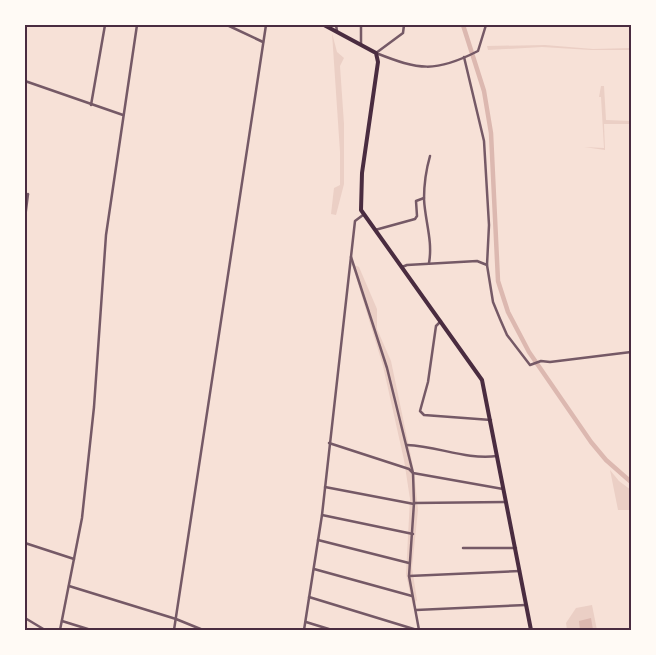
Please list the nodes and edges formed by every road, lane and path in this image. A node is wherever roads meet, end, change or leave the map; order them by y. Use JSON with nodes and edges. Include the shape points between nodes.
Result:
{"nodes":[{"id":1,"x":105,"y":25,"type":"edge"},
{"id":2,"x":137,"y":25,"type":"edge"},
{"id":3,"x":227,"y":25,"type":"edge"},
{"id":4,"x":266,"y":25,"type":"edge"},
{"id":5,"x":324,"y":25,"type":"edge"},
{"id":6,"x":336,"y":25,"type":"edge"},
{"id":7,"x":361,"y":25,"type":"edge"},
{"id":8,"x":404,"y":25,"type":"edge"},
{"id":9,"x":486,"y":25,"type":"edge"},
{"id":10,"x":337,"y":32,"type":"junction"},
{"id":11,"x":263,"y":42,"type":"junction"},
{"id":12,"x":361,"y":44,"type":"junction"},
{"id":13,"x":376,"y":53,"type":"junction"},
{"id":14,"x":464,"y":57,"type":"junction"},
{"id":15,"x":25,"y":80,"type":"edge"},
{"id":16,"x":91,"y":105,"type":"junction"},
{"id":17,"x":123,"y":115,"type":"junction"},
{"id":18,"x":430,"y":156,"type":"dead end"},
{"id":19,"x":28,"y":194,"type":"dead end"},
{"id":20,"x":424,"y":198,"type":"junction"},
{"id":21,"x":364,"y":216,"type":"junction"},
{"id":22,"x":25,"y":218,"type":"edge"},
{"id":23,"x":375,"y":230,"type":"junction"},
{"id":24,"x":350,"y":256,"type":"junction"},
{"id":25,"x":429,"y":264,"type":"junction"},
{"id":26,"x":487,"y":265,"type":"junction"},
{"id":27,"x":401,"y":268,"type":"junction"},
{"id":28,"x":441,"y":321,"type":"junction"},
{"id":29,"x":631,"y":352,"type":"edge"},
{"id":30,"x":491,"y":420,"type":"junction"},
{"id":31,"x":329,"y":443,"type":"junction"},
{"id":32,"x":406,"y":445,"type":"junction"},
{"id":33,"x":498,"y":456,"type":"junction"},
{"id":34,"x":413,"y":473,"type":"junction"},
{"id":35,"x":325,"y":486,"type":"junction"},
{"id":36,"x":505,"y":489,"type":"junction"},
{"id":37,"x":507,"y":502,"type":"junction"},
{"id":38,"x":414,"y":503,"type":"junction"},
{"id":39,"x":322,"y":515,"type":"junction"},
{"id":40,"x":412,"y":534,"type":"junction"},
{"id":41,"x":318,"y":540,"type":"junction"},
{"id":42,"x":25,"y":543,"type":"edge"},
{"id":43,"x":463,"y":548,"type":"dead end"},
{"id":44,"x":516,"y":548,"type":"junction"},
{"id":45,"x":74,"y":559,"type":"junction"},
{"id":46,"x":409,"y":563,"type":"junction"},
{"id":47,"x":314,"y":568,"type":"junction"},
{"id":48,"x":520,"y":571,"type":"junction"},
{"id":49,"x":409,"y":576,"type":"junction"},
{"id":50,"x":69,"y":586,"type":"junction"},
{"id":51,"x":412,"y":596,"type":"junction"},
{"id":52,"x":310,"y":597,"type":"junction"},
{"id":53,"x":526,"y":605,"type":"junction"},
{"id":54,"x":416,"y":610,"type":"junction"},
{"id":55,"x":25,"y":618,"type":"edge"},
{"id":56,"x":176,"y":619,"type":"junction"},
{"id":57,"x":62,"y":621,"type":"junction"},
{"id":58,"x":306,"y":622,"type":"junction"},
{"id":59,"x":44,"y":630,"type":"edge"},
{"id":60,"x":60,"y":630,"type":"edge"},
{"id":61,"x":91,"y":630,"type":"edge"},
{"id":62,"x":174,"y":630,"type":"edge"},
{"id":63,"x":203,"y":630,"type":"edge"},
{"id":64,"x":304,"y":630,"type":"edge"},
{"id":65,"x":332,"y":630,"type":"edge"},
{"id":66,"x":418,"y":630,"type":"edge"},
{"id":67,"x":531,"y":630,"type":"edge"}],
"edges":[{"from":1,"to":16,"type":"street"},
{"from":2,"to":17,"type":"street"},
{"from":3,"to":11,"type":"street"},
{"from":4,"to":11,"type":"street"},
{"from":5,"to":10,"type":"main road"},
{"from":6,"to":10,"type":"street"},
{"from":7,"to":12,"type":"street"},
{"from":8,"to":13,"type":"street","via":[[404,33]]},
{"from":9,"to":14,"type":"street","via":[[479,48]]},
{"from":10,"to":12,"type":"main road"},
{"from":11,"to":56,"type":"street"},
{"from":12,"to":13,"type":"main road"},
{"from":13,"to":14,"type":"street","via":[[416,67],[434,67]]},
{"from":13,"to":21,"type":"main road","via":[[377,74],[360,186],[360,205]]},
{"from":14,"to":26,"type":"street","via":[[484,141],[489,225]]},
{"from":15,"to":16,"type":"street"},
{"from":16,"to":17,"type":"street"},
{"from":17,"to":45,"type":"street","via":[[106,235],[94,407],[82,518]]},
{"from":18,"to":20,"type":"street","via":[[424,180]]},
{"from":19,"to":22,"type":"street"},
{"from":20,"to":23,"type":"street","via":[[416,201],[416,219]]},
{"from":20,"to":25,"type":"street","via":[[431,249]]},
{"from":21,"to":23,"type":"main road"},
{"from":21,"to":24,"type":"street","via":[[354,221]]},
{"from":23,"to":27,"type":"main road"},
{"from":24,"to":31,"type":"street"},
{"from":24,"to":32,"type":"street","via":[[387,368]]},
{"from":25,"to":26,"type":"street","via":[[477,261]]},
{"from":25,"to":27,"type":"street"},
{"from":26,"to":29,"type":"street","via":[[493,302],[504,327],[527,362],[536,364]]},
{"from":27,"to":28,"type":"main road"},
{"from":28,"to":30,"type":"main road","via":[[480,374]]},
{"from":28,"to":30,"type":"street","via":[[436,326],[420,412],[424,415]]},
{"from":30,"to":33,"type":"main road"},
{"from":31,"to":34,"type":"street"},
{"from":31,"to":35,"type":"street"},
{"from":32,"to":33,"type":"street","via":[[431,447],[469,457]]},
{"from":32,"to":34,"type":"street"},
{"from":33,"to":36,"type":"main road"},
{"from":34,"to":36,"type":"street"},
{"from":34,"to":38,"type":"street"},
{"from":35,"to":38,"type":"street"},
{"from":35,"to":39,"type":"street"},
{"from":36,"to":37,"type":"main road"},
{"from":37,"to":38,"type":"street"},
{"from":37,"to":44,"type":"main road"},
{"from":38,"to":40,"type":"street"},
{"from":39,"to":40,"type":"street"},
{"from":39,"to":41,"type":"street"},
{"from":40,"to":46,"type":"street"},
{"from":41,"to":46,"type":"street"},
{"from":41,"to":47,"type":"street"},
{"from":42,"to":45,"type":"street"},
{"from":43,"to":44,"type":"street"},
{"from":44,"to":48,"type":"main road"},
{"from":45,"to":50,"type":"street"},
{"from":46,"to":49,"type":"street"},
{"from":47,"to":51,"type":"street"},
{"from":47,"to":52,"type":"street"},
{"from":48,"to":49,"type":"street"},
{"from":48,"to":53,"type":"main road"},
{"from":49,"to":51,"type":"street"},
{"from":50,"to":56,"type":"street"},
{"from":50,"to":57,"type":"street"},
{"from":51,"to":54,"type":"street"},
{"from":52,"to":58,"type":"street"},
{"from":52,"to":66,"type":"street"},
{"from":53,"to":54,"type":"street"},
{"from":53,"to":67,"type":"main road"},
{"from":54,"to":66,"type":"street"},
{"from":55,"to":59,"type":"street"},
{"from":56,"to":62,"type":"street"},
{"from":56,"to":63,"type":"street"},
{"from":57,"to":60,"type":"street"},
{"from":57,"to":61,"type":"street"},
{"from":58,"to":64,"type":"street"},
{"from":58,"to":65,"type":"street"}]}
